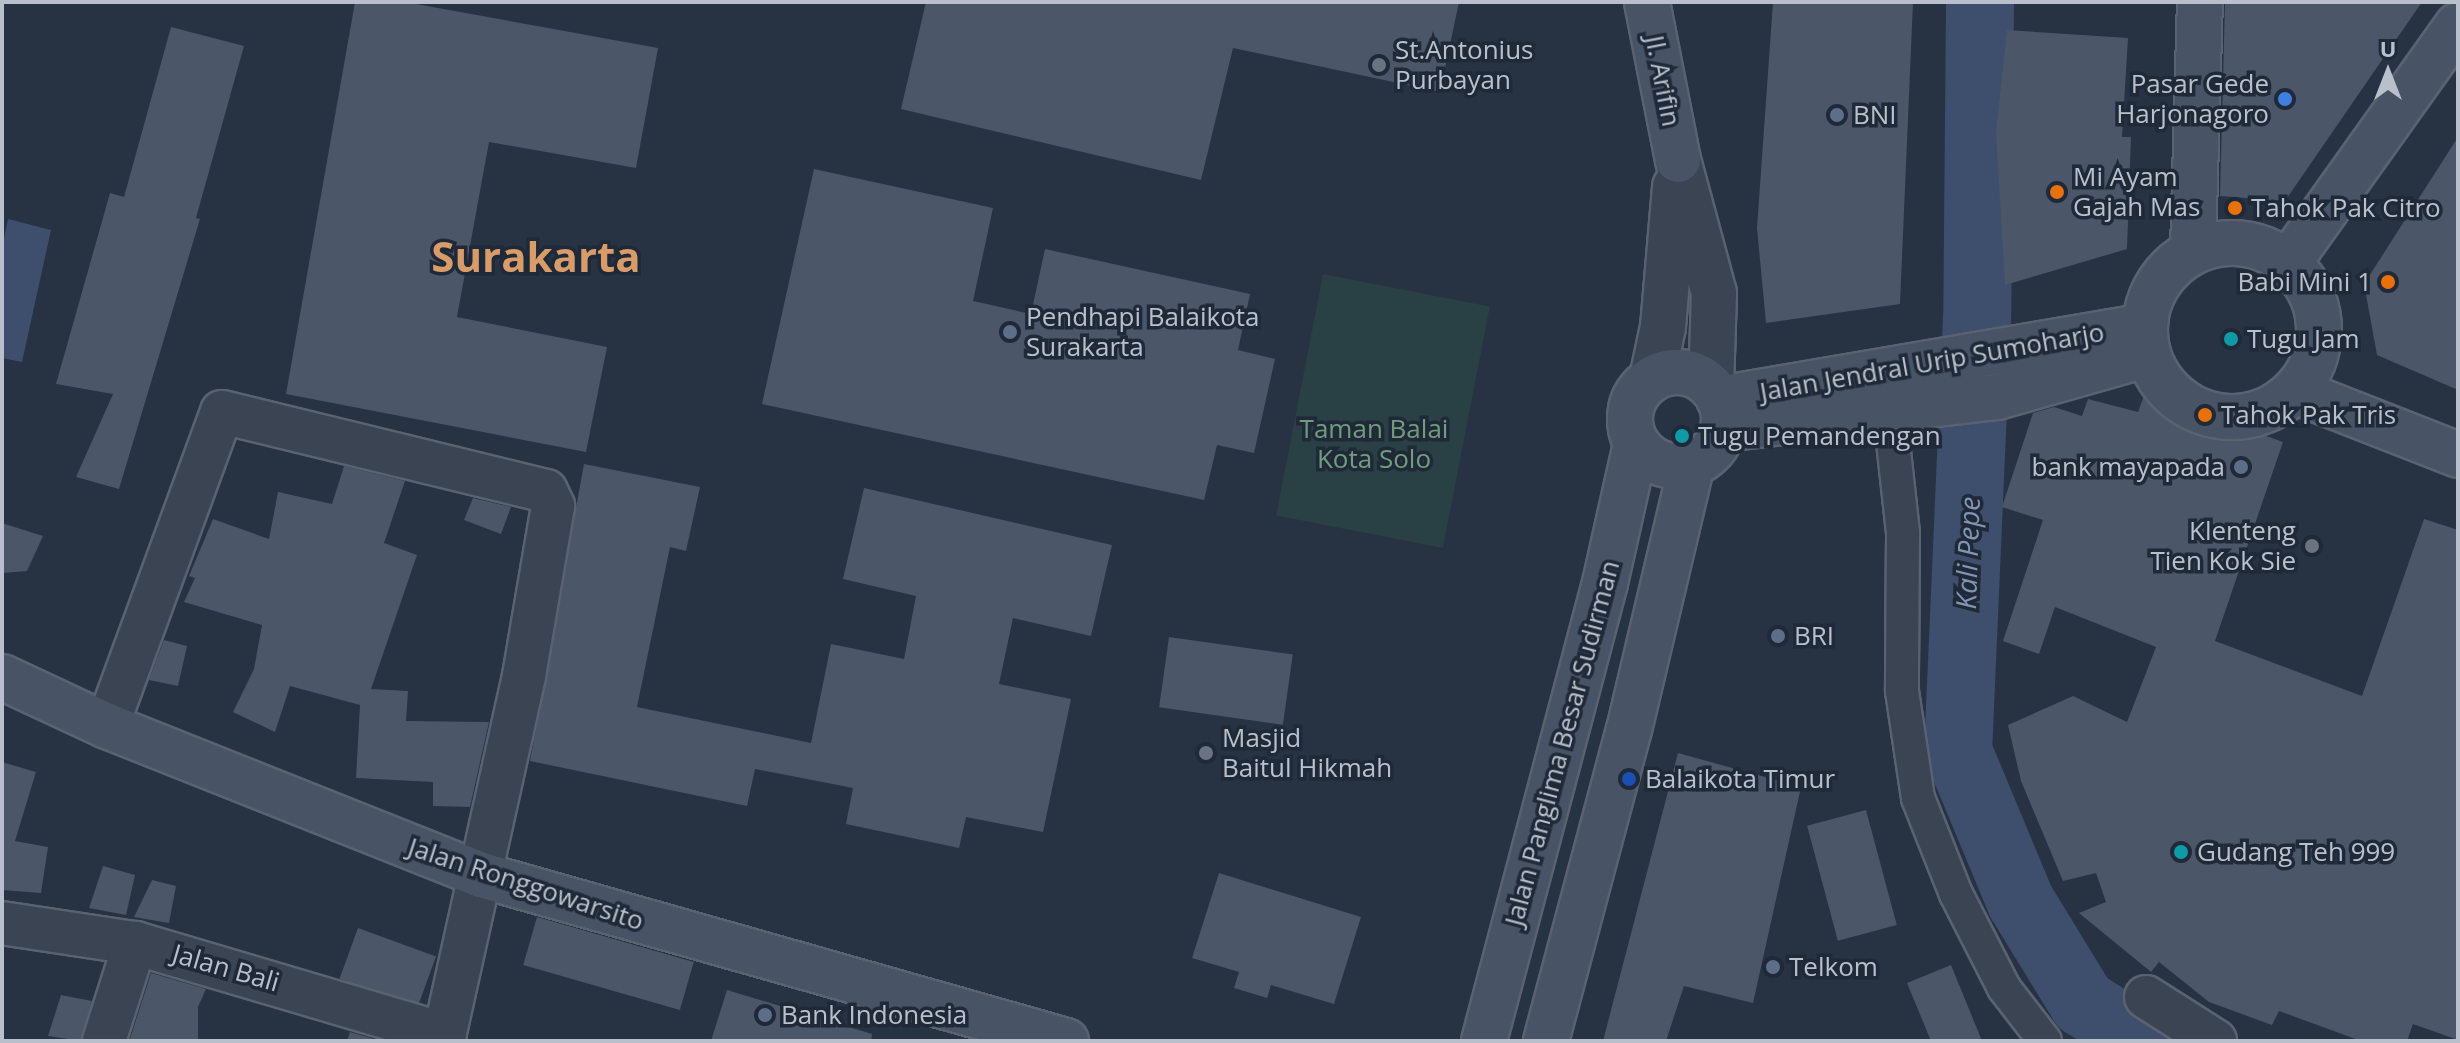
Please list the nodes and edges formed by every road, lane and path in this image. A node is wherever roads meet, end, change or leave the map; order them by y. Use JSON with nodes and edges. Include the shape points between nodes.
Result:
{"nodes":[{"id":1,"x":1647,"y":2,"type":"edge"},
{"id":2,"x":2200,"y":2,"type":"edge"},
{"id":3,"x":2458,"y":25,"type":"edge"},
{"id":4,"x":1678,"y":160,"type":"junction"},
{"id":5,"x":2193,"y":249,"type":"junction"},
{"id":6,"x":2288,"y":263,"type":"junction"},
{"id":7,"x":2146,"y":340,"type":"junction"},
{"id":8,"x":1652,"y":379,"type":"junction"},
{"id":9,"x":2295,"y":391,"type":"junction"},
{"id":10,"x":1718,"y":405,"type":"junction"},
{"id":11,"x":1892,"y":433,"type":"dead end"},
{"id":12,"x":1636,"y":444,"type":"junction"},
{"id":13,"x":2458,"y":455,"type":"edge"},
{"id":14,"x":1692,"y":464,"type":"junction"},
{"id":15,"x":2,"y":677,"type":"edge"},
{"id":16,"x":107,"y":726,"type":"junction"},
{"id":17,"x":481,"y":875,"type":"junction"},
{"id":18,"x":2,"y":923,"type":"edge"},
{"id":19,"x":135,"y":943,"type":"junction"},
{"id":20,"x":2146,"y":997,"type":"dead end"},
{"id":21,"x":444,"y":1038,"type":"edge"},
{"id":22,"x":104,"y":1041,"type":"edge"},
{"id":23,"x":1066,"y":1041,"type":"edge"},
{"id":24,"x":1484,"y":1041,"type":"edge"},
{"id":25,"x":1546,"y":1041,"type":"edge"},
{"id":26,"x":2045,"y":1041,"type":"edge"},
{"id":27,"x":2215,"y":1041,"type":"edge"}],
"edges":[{"from":1,"to":4,"type":"main road","name":"Jl. Arifin"},
{"from":2,"to":5,"type":"main road"},
{"from":3,"to":6,"type":"main road"},
{"from":4,"to":8,"type":"street","via":[[1663,327]]},
{"from":4,"to":10,"type":"street","via":[[1714,293]]},
{"from":5,"to":6,"type":"main road","via":[[2243,244]]},
{"from":5,"to":7,"type":"main road","via":[[2159,283]]},
{"from":6,"to":9,"type":"main road","via":[[2307,285],[2318,311],[2320,340],[2312,368]]},
{"from":7,"to":9,"type":"main road","via":[[2176,397],[2198,410],[2249,415]]},
{"from":7,"to":10,"type":"main road","name":"Jalan Jendral Urip Sumoharjo","via":[[1995,376],[1848,397]]},
{"from":8,"to":10,"type":"main road","via":[[1683,373]]},
{"from":8,"to":12,"type":"main road","via":[[1633,401],[1629,415]]},
{"from":9,"to":13,"type":"main road"},
{"from":10,"to":14,"type":"main road","via":[[1707,456]]},
{"from":11,"to":26,"type":"street","via":[[1903,533],[1902,691],[1918,798],[1956,894],[2004,988]]},
{"from":12,"to":14,"type":"main road","via":[[1660,464]]},
{"from":12,"to":24,"type":"main road","name":"Jalan Panglima Besar Sudirman","via":[[1605,583]]},
{"from":14,"to":25,"type":"main road","via":[[1629,730]]},
{"from":15,"to":16,"type":"main road","name":"Jalan Ronggowarsito"},
{"from":16,"to":17,"type":"main road","name":"Jalan Ronggowarsito"},
{"from":16,"to":17,"type":"street","via":[[222,412],[535,485],[546,491],[553,506],[524,676]]},
{"from":17,"to":21,"type":"street"},
{"from":17,"to":23,"type":"main road","name":"Jalan Ronggowarsito"},
{"from":18,"to":19,"type":"street","name":"Jalan Bali"},
{"from":19,"to":21,"type":"street","name":"Jalan Bali"},
{"from":19,"to":22,"type":"street"},
{"from":20,"to":27,"type":"street"}]}
